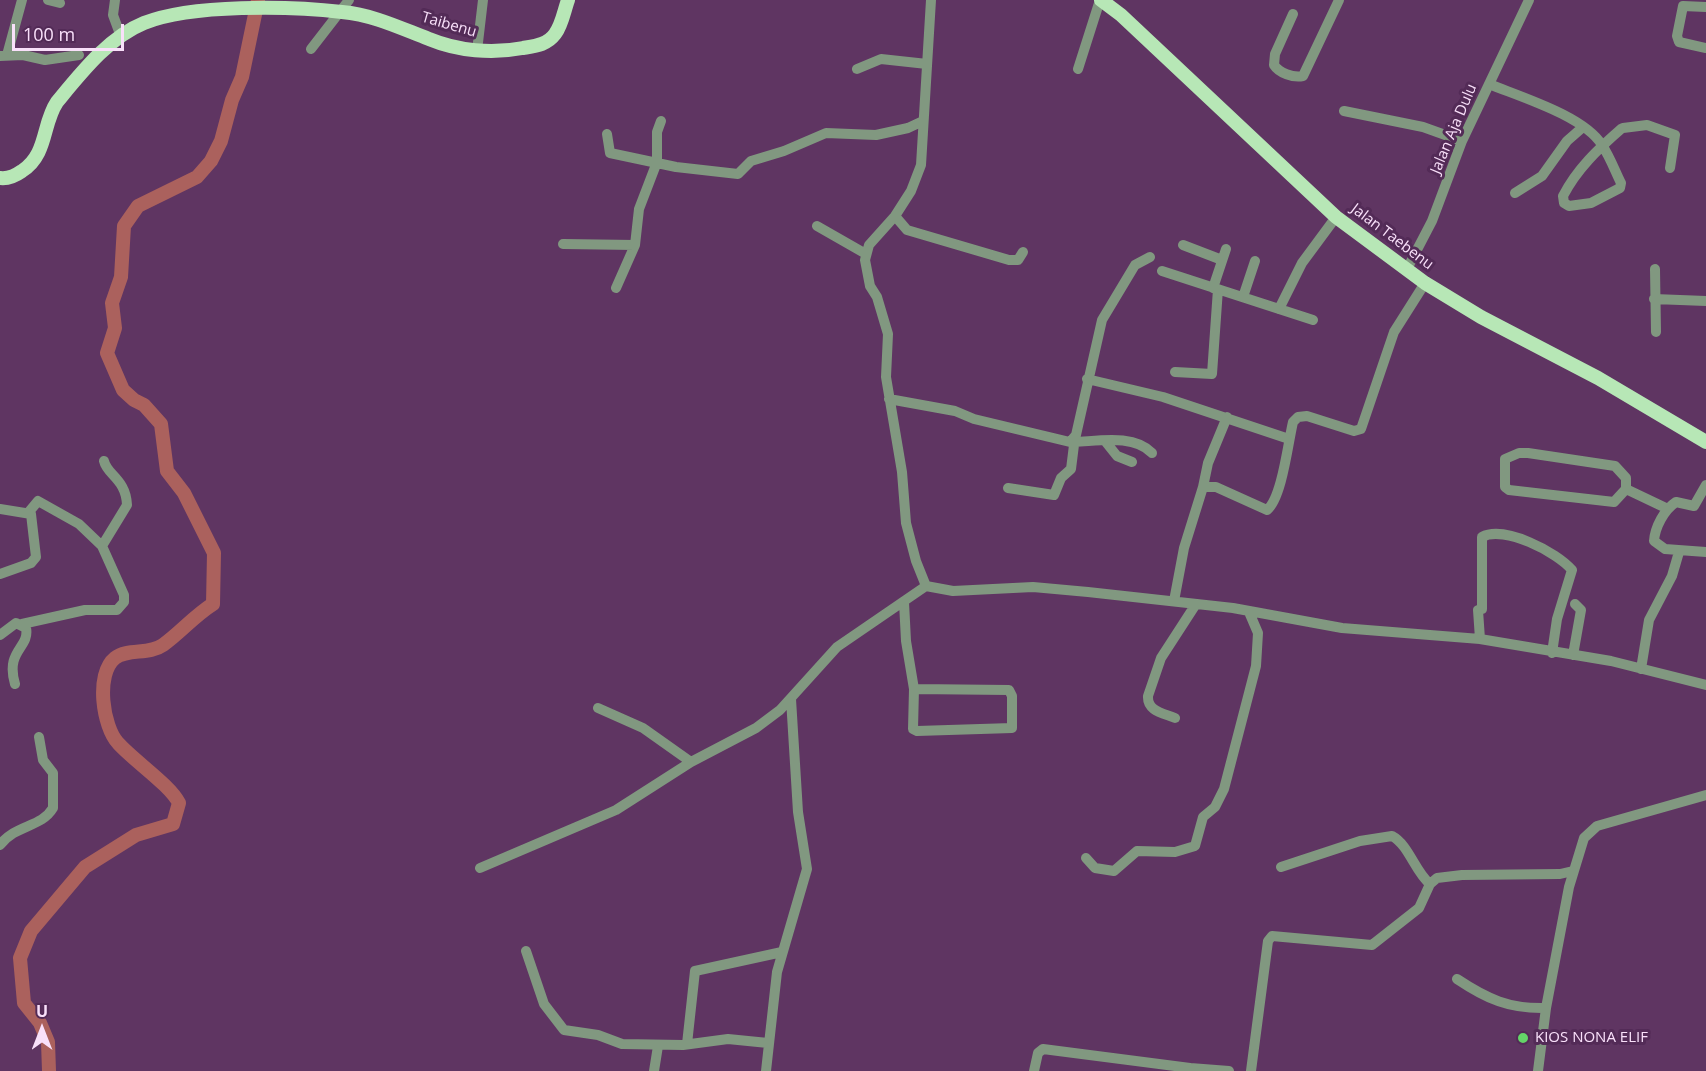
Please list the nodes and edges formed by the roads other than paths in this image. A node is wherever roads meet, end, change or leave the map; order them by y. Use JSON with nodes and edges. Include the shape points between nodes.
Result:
{"nodes":[{"id":1,"x":22,"y":0,"type":"edge"},
{"id":2,"x":48,"y":0,"type":"edge"},
{"id":3,"x":115,"y":0,"type":"edge"},
{"id":4,"x":483,"y":0,"type":"edge"},
{"id":5,"x":568,"y":0,"type":"edge"},
{"id":6,"x":931,"y":0,"type":"edge"},
{"id":7,"x":1101,"y":0,"type":"edge"},
{"id":8,"x":1339,"y":0,"type":"edge"},
{"id":9,"x":1529,"y":0,"type":"edge"},
{"id":10,"x":60,"y":3,"type":"dead end"},
{"id":11,"x":346,"y":6,"type":"edge"},
{"id":12,"x":1706,"y":7,"type":"edge"},
{"id":13,"x":1293,"y":14,"type":"dead end"},
{"id":14,"x":120,"y":34,"type":"junction"},
{"id":15,"x":1706,"y":48,"type":"edge"},
{"id":16,"x":311,"y":49,"type":"dead end"},
{"id":17,"x":477,"y":51,"type":"junction"},
{"id":18,"x":79,"y":55,"type":"dead end"},
{"id":19,"x":4,"y":56,"type":"edge"},
{"id":20,"x":927,"y":64,"type":"junction"},
{"id":21,"x":857,"y":69,"type":"dead end"},
{"id":22,"x":1078,"y":69,"type":"dead end"},
{"id":23,"x":1489,"y":84,"type":"junction"},
{"id":24,"x":1344,"y":111,"type":"dead end"},
{"id":25,"x":661,"y":121,"type":"dead end"},
{"id":26,"x":923,"y":121,"type":"junction"},
{"id":27,"x":1583,"y":127,"type":"junction"},
{"id":28,"x":607,"y":134,"type":"dead end"},
{"id":29,"x":1462,"y":141,"type":"junction"},
{"id":30,"x":1602,"y":146,"type":"junction"},
{"id":31,"x":657,"y":162,"type":"junction"},
{"id":32,"x":1670,"y":168,"type":"dead end"},
{"id":33,"x":0,"y":178,"type":"edge"},
{"id":34,"x":1515,"y":193,"type":"dead end"},
{"id":35,"x":895,"y":216,"type":"junction"},
{"id":36,"x":1336,"y":217,"type":"junction"},
{"id":37,"x":817,"y":226,"type":"dead end"},
{"id":38,"x":563,"y":244,"type":"dead end"},
{"id":39,"x":635,"y":244,"type":"junction"},
{"id":40,"x":1183,"y":245,"type":"dead end"},
{"id":41,"x":1226,"y":249,"type":"dead end"},
{"id":42,"x":1023,"y":252,"type":"dead end"},
{"id":43,"x":866,"y":254,"type":"junction"},
{"id":44,"x":1150,"y":257,"type":"dead end"},
{"id":45,"x":1222,"y":261,"type":"junction"},
{"id":46,"x":1255,"y":261,"type":"dead end"},
{"id":47,"x":1407,"y":269,"type":"junction"},
{"id":48,"x":1655,"y":269,"type":"dead end"},
{"id":49,"x":1162,"y":271,"type":"dead end"},
{"id":50,"x":1425,"y":283,"type":"junction"},
{"id":51,"x":616,"y":288,"type":"dead end"},
{"id":52,"x":1216,"y":288,"type":"junction"},
{"id":53,"x":1243,"y":297,"type":"junction"},
{"id":54,"x":1654,"y":299,"type":"junction"},
{"id":55,"x":1706,"y":301,"type":"edge"},
{"id":56,"x":1279,"y":309,"type":"junction"},
{"id":57,"x":1313,"y":320,"type":"dead end"},
{"id":58,"x":1656,"y":332,"type":"dead end"},
{"id":59,"x":1175,"y":372,"type":"dead end"},
{"id":60,"x":1088,"y":379,"type":"junction"},
{"id":61,"x":889,"y":399,"type":"junction"},
{"id":62,"x":1227,"y":417,"type":"junction"},
{"id":63,"x":1289,"y":439,"type":"junction"},
{"id":64,"x":1075,"y":440,"type":"junction"},
{"id":65,"x":1105,"y":441,"type":"junction"},
{"id":66,"x":1706,"y":442,"type":"edge"},
{"id":67,"x":1152,"y":453,"type":"dead end"},
{"id":68,"x":104,"y":461,"type":"dead end"},
{"id":69,"x":1132,"y":462,"type":"dead end"},
{"id":70,"x":1706,"y":485,"type":"edge"},
{"id":71,"x":1203,"y":487,"type":"junction"},
{"id":72,"x":1008,"y":488,"type":"dead end"},
{"id":73,"x":1626,"y":489,"type":"junction"},
{"id":74,"x":0,"y":509,"type":"edge"},
{"id":75,"x":1668,"y":509,"type":"junction"},
{"id":76,"x":28,"y":513,"type":"junction"},
{"id":77,"x":102,"y":546,"type":"junction"},
{"id":78,"x":1679,"y":552,"type":"junction"},
{"id":79,"x":1706,"y":552,"type":"edge"},
{"id":80,"x":0,"y":574,"type":"edge"},
{"id":81,"x":926,"y":586,"type":"junction"},
{"id":82,"x":1174,"y":601,"type":"junction"},
{"id":83,"x":904,"y":602,"type":"junction"},
{"id":84,"x":1196,"y":604,"type":"junction"},
{"id":85,"x":1575,"y":604,"type":"dead end"},
{"id":86,"x":1249,"y":612,"type":"junction"},
{"id":87,"x":22,"y":624,"type":"junction"},
{"id":88,"x":0,"y":635,"type":"edge"},
{"id":89,"x":1479,"y":639,"type":"junction"},
{"id":90,"x":1552,"y":653,"type":"junction"},
{"id":91,"x":1573,"y":655,"type":"junction"},
{"id":92,"x":1641,"y":669,"type":"junction"},
{"id":93,"x":15,"y":684,"type":"dead end"},
{"id":94,"x":1706,"y":685,"type":"edge"},
{"id":95,"x":914,"y":688,"type":"junction"},
{"id":96,"x":791,"y":699,"type":"junction"},
{"id":97,"x":598,"y":708,"type":"dead end"},
{"id":98,"x":1175,"y":718,"type":"dead end"},
{"id":99,"x":39,"y":737,"type":"dead end"},
{"id":100,"x":691,"y":762,"type":"junction"},
{"id":101,"x":1706,"y":795,"type":"edge"},
{"id":102,"x":0,"y":845,"type":"edge"},
{"id":103,"x":1086,"y":858,"type":"dead end"},
{"id":104,"x":1281,"y":867,"type":"dead end"},
{"id":105,"x":480,"y":868,"type":"dead end"},
{"id":106,"x":1573,"y":871,"type":"junction"},
{"id":107,"x":1430,"y":884,"type":"junction"},
{"id":108,"x":526,"y":951,"type":"dead end"},
{"id":109,"x":782,"y":952,"type":"junction"},
{"id":110,"x":1457,"y":979,"type":"dead end"},
{"id":111,"x":1546,"y":1008,"type":"junction"},
{"id":112,"x":768,"y":1043,"type":"junction"},
{"id":113,"x":687,"y":1044,"type":"junction"},
{"id":114,"x":658,"y":1046,"type":"junction"},
{"id":115,"x":1190,"y":1069,"type":"edge"},
{"id":116,"x":654,"y":1071,"type":"edge"},
{"id":117,"x":766,"y":1071,"type":"edge"},
{"id":118,"x":1034,"y":1071,"type":"edge"},
{"id":119,"x":1229,"y":1071,"type":"edge"},
{"id":120,"x":1251,"y":1071,"type":"edge"},
{"id":121,"x":1538,"y":1071,"type":"edge"}],
"edges":[{"from":1,"to":19,"type":"street"},
{"from":2,"to":10,"type":"street"},
{"from":3,"to":14,"type":"street","via":[[113,15]]},
{"from":4,"to":17,"type":"street"},
{"from":5,"to":17,"type":"main road","name":"Taibenu","via":[[560,26],[547,41],[518,49]]},
{"from":6,"to":20,"type":"street"},
{"from":7,"to":22,"type":"street"},
{"from":7,"to":36,"type":"main road","name":"Jalan Taebenu"},
{"from":8,"to":13,"type":"street","via":[[1303,76],[1298,77],[1274,65]]},
{"from":9,"to":23,"type":"street","name":"Jalan Aja Dulu"},
{"from":11,"to":14,"type":"main road","name":"Taibenu","via":[[231,9],[170,16]]},
{"from":11,"to":16,"type":"street"},
{"from":11,"to":17,"type":"main road","name":"Taibenu","via":[[431,40]]},
{"from":12,"to":15,"type":"street","via":[[1683,6],[1677,36],[1679,42]]},
{"from":14,"to":33,"type":"main road","via":[[57,102],[42,149],[29,166]]},
{"from":18,"to":19,"type":"street","via":[[45,60]]},
{"from":20,"to":21,"type":"street","via":[[881,59]]},
{"from":20,"to":26,"type":"street"},
{"from":23,"to":27,"type":"street"},
{"from":23,"to":29,"type":"street","name":"Jalan Aja Dulu"},
{"from":24,"to":29,"type":"street","via":[[1423,127]]},
{"from":25,"to":31,"type":"street"},
{"from":26,"to":31,"type":"street","via":[[876,135],[826,133],[751,161],[738,174]]},
{"from":26,"to":35,"type":"street","via":[[921,165]]},
{"from":27,"to":30,"type":"street"},
{"from":27,"to":34,"type":"street","via":[[1567,141],[1542,176]]},
{"from":28,"to":31,"type":"street","via":[[610,153]]},
{"from":29,"to":47,"type":"street","name":"Jalan Aja Dulu","via":[[1432,221]]},
{"from":30,"to":30,"type":"street","via":[[1620,188],[1591,203],[1566,205],[1565,192]]},
{"from":30,"to":32,"type":"street","via":[[1631,125],[1664,129],[1675,135]]},
{"from":31,"to":39,"type":"street","via":[[640,205]]},
{"from":35,"to":42,"type":"street","via":[[907,230],[1009,261],[1018,260]]},
{"from":35,"to":43,"type":"street"},
{"from":36,"to":47,"type":"main road","name":"Jalan Taebenu"},
{"from":36,"to":56,"type":"street","via":[[1302,263]]},
{"from":37,"to":43,"type":"street"},
{"from":38,"to":39,"type":"street"},
{"from":39,"to":51,"type":"street"},
{"from":40,"to":45,"type":"street"},
{"from":41,"to":45,"type":"street"},
{"from":43,"to":61,"type":"street","via":[[870,286],[888,334]]},
{"from":44,"to":60,"type":"street","via":[[1135,265],[1106,311]]},
{"from":45,"to":52,"type":"street"},
{"from":46,"to":53,"type":"street"},
{"from":47,"to":50,"type":"main road","name":"Jalan Taebenu"},
{"from":48,"to":54,"type":"street"},
{"from":49,"to":52,"type":"street"},
{"from":50,"to":63,"type":"street","via":[[1394,332],[1361,429],[1354,431],[1300,415]]},
{"from":50,"to":66,"type":"main road","name":"Jalan Taebenu"},
{"from":52,"to":53,"type":"street"},
{"from":52,"to":59,"type":"street","via":[[1212,374]]},
{"from":53,"to":56,"type":"street"},
{"from":54,"to":55,"type":"street"},
{"from":54,"to":58,"type":"street"},
{"from":56,"to":57,"type":"street"},
{"from":60,"to":62,"type":"street"},
{"from":60,"to":64,"type":"street"},
{"from":61,"to":64,"type":"street","via":[[955,411],[1065,442]]},
{"from":61,"to":81,"type":"street","via":[[906,523]]},
{"from":62,"to":63,"type":"street"},
{"from":62,"to":71,"type":"street","via":[[1208,463]]},
{"from":63,"to":71,"type":"street","via":[[1278,488],[1267,510],[1216,488]]},
{"from":64,"to":65,"type":"street"},
{"from":64,"to":72,"type":"street","via":[[1071,469],[1061,478],[1054,495]]},
{"from":65,"to":67,"type":"street","via":[[1138,443]]},
{"from":65,"to":69,"type":"street","via":[[1117,456]]},
{"from":68,"to":77,"type":"street","via":[[119,480],[127,505]]},
{"from":70,"to":75,"type":"street","via":[[1694,506],[1674,502]]},
{"from":71,"to":82,"type":"street","via":[[1184,548]]},
{"from":73,"to":73,"type":"street","via":[[1626,478],[1615,466],[1528,453],[1504,459],[1505,487],[1509,490],[1614,502]]},
{"from":73,"to":75,"type":"street"},
{"from":74,"to":76,"type":"street"},
{"from":75,"to":78,"type":"street","via":[[1657,526],[1654,541]]},
{"from":76,"to":77,"type":"street","via":[[34,502],[43,502],[79,524]]},
{"from":76,"to":80,"type":"street","via":[[32,516],[34,560]]},
{"from":77,"to":87,"type":"street","via":[[124,595],[117,610],[85,610]]},
{"from":78,"to":79,"type":"street"},
{"from":78,"to":92,"type":"street","via":[[1672,576],[1649,620]]},
{"from":81,"to":82,"type":"street","via":[[953,591],[1034,587]]},
{"from":81,"to":83,"type":"street"},
{"from":82,"to":84,"type":"street"},
{"from":83,"to":95,"type":"street"},
{"from":83,"to":96,"type":"street","via":[[837,647]]},
{"from":84,"to":86,"type":"street"},
{"from":84,"to":98,"type":"street","via":[[1161,658],[1148,696],[1151,708]]},
{"from":85,"to":91,"type":"street","via":[[1581,610]]},
{"from":86,"to":89,"type":"street","via":[[1342,628]]},
{"from":86,"to":103,"type":"street","via":[[1259,640],[1257,666],[1220,801],[1203,817],[1195,846],[1175,852],[1137,851],[1114,871],[1095,868]]},
{"from":87,"to":88,"type":"street","via":[[12,625]]},
{"from":87,"to":93,"type":"street","via":[[27,636],[13,658]]},
{"from":89,"to":90,"type":"street"},
{"from":89,"to":90,"type":"street","via":[[1482,538],[1489,533],[1524,538],[1572,570]]},
{"from":90,"to":91,"type":"street"},
{"from":91,"to":92,"type":"street"},
{"from":92,"to":94,"type":"street"},
{"from":95,"to":95,"type":"street","via":[[914,730],[1011,728],[1009,690]]},
{"from":96,"to":100,"type":"street","via":[[756,728]]},
{"from":96,"to":109,"type":"street","via":[[798,812],[807,870]]},
{"from":97,"to":100,"type":"street","via":[[643,728]]},
{"from":99,"to":102,"type":"street","via":[[43,760],[52,773],[53,808],[42,821],[14,830]]},
{"from":100,"to":105,"type":"street","via":[[616,810]]},
{"from":101,"to":106,"type":"street","via":[[1597,826],[1584,838]]},
{"from":104,"to":107,"type":"street","via":[[1360,841],[1392,836]]},
{"from":106,"to":107,"type":"street","via":[[1451,876],[1437,878]]},
{"from":106,"to":111,"type":"street"},
{"from":107,"to":120,"type":"street","via":[[1419,908],[1372,945],[1276,935],[1270,938]]},
{"from":108,"to":114,"type":"street","via":[[544,1004],[564,1030],[622,1044]]},
{"from":109,"to":112,"type":"street"},
{"from":109,"to":113,"type":"street","via":[[695,971]]},
{"from":110,"to":111,"type":"street","via":[[1520,1009]]},
{"from":111,"to":121,"type":"street"},
{"from":112,"to":113,"type":"street","via":[[728,1039]]},
{"from":112,"to":117,"type":"street"},
{"from":113,"to":114,"type":"street"},
{"from":114,"to":116,"type":"street"},
{"from":115,"to":118,"type":"street","via":[[1043,1049],[1038,1053]]},
{"from":115,"to":119,"type":"street"}]}
